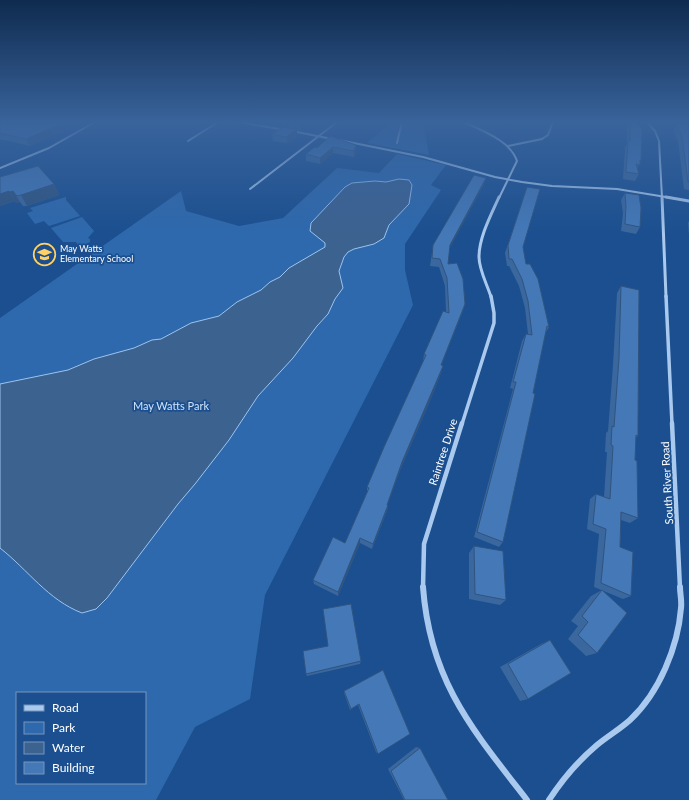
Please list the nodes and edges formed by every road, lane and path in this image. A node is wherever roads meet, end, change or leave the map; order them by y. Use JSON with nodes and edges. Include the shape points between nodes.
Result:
{"nodes":[{"id":1,"x":24,"y":159,"type":"edge"},
{"id":2,"x":288,"y":159,"type":"edge"},
{"id":3,"x":432,"y":159,"type":"edge"},
{"id":4,"x":517,"y":159,"type":"edge"},
{"id":5,"x":660,"y":159,"type":"edge"},
{"id":6,"x":0,"y":168,"type":"edge"},
{"id":7,"x":508,"y":179,"type":"junction"},
{"id":8,"x":250,"y":189,"type":"dead end"},
{"id":9,"x":661,"y":196,"type":"junction"},
{"id":10,"x":689,"y":201,"type":"edge"},
{"id":11,"x":527,"y":800,"type":"edge"},
{"id":12,"x":549,"y":800,"type":"edge"}],
"edges":[{"from":1,"to":6,"type":"street"},
{"from":2,"to":8,"type":"street"},
{"from":3,"to":7,"type":"street"},
{"from":4,"to":7,"type":"street","name":"Raintree Drive"},
{"from":5,"to":9,"type":"street","name":"South River Road"},
{"from":7,"to":9,"type":"street","via":[[552,186],[617,189]]},
{"from":7,"to":11,"type":"street","name":"Raintree Drive","via":[[479,251],[480,265],[494,303],[493,328],[426,537],[422,588],[436,660],[461,712]]},
{"from":9,"to":10,"type":"street"},
{"from":9,"to":12,"type":"street","name":"South River Road","via":[[681,593],[676,639],[671,655],[650,696],[635,715],[595,746],[563,778]]}]}
